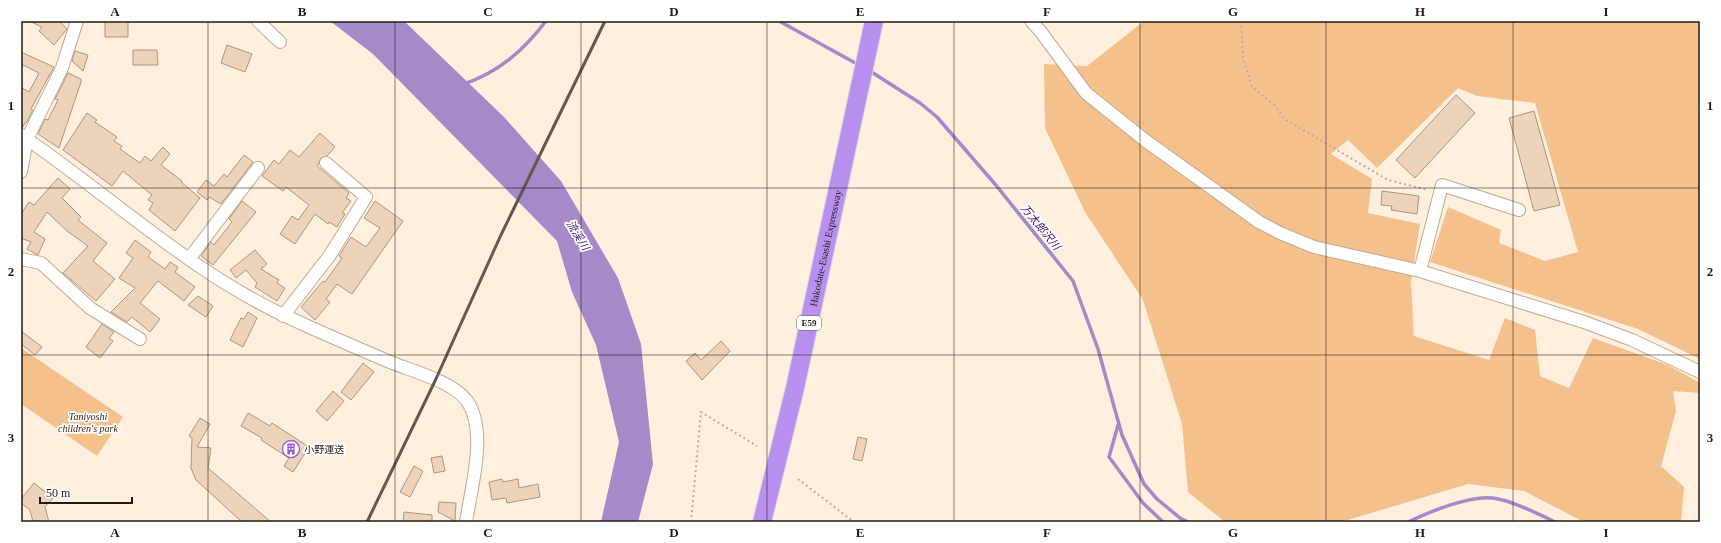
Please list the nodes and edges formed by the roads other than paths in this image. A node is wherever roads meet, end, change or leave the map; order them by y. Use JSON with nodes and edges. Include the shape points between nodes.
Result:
{"nodes":[{"id":1,"x":77,"y":21,"type":"edge"},
{"id":2,"x":258,"y":21,"type":"edge"},
{"id":3,"x":1031,"y":21,"type":"edge"},
{"id":4,"x":873,"y":27,"type":"edge"},
{"id":5,"x":280,"y":42,"type":"dead end"},
{"id":6,"x":24,"y":137,"type":"edge"},
{"id":7,"x":326,"y":163,"type":"dead end"},
{"id":8,"x":258,"y":168,"type":"dead end"},
{"id":9,"x":21,"y":172,"type":"edge"},
{"id":10,"x":1518,"y":210,"type":"dead end"},
{"id":11,"x":21,"y":259,"type":"edge"},
{"id":12,"x":189,"y":259,"type":"junction"},
{"id":13,"x":1420,"y":270,"type":"junction"},
{"id":14,"x":283,"y":316,"type":"junction"},
{"id":15,"x":140,"y":339,"type":"dead end"},
{"id":16,"x":1700,"y":372,"type":"edge"},
{"id":17,"x":466,"y":522,"type":"edge"},
{"id":18,"x":762,"y":522,"type":"edge"}],
"edges":[{"from":1,"to":6,"type":"street","via":[[62,68]]},
{"from":2,"to":5,"type":"street"},
{"from":3,"to":13,"type":"street","via":[[1091,97],[1146,141],[1259,222],[1314,247]]},
{"from":4,"to":18,"type":"highway","name":"Hakodate-Esashi Expressway","number":"E59"},
{"from":6,"to":9,"type":"street"},
{"from":6,"to":12,"type":"street"},
{"from":7,"to":14,"type":"street","via":[[366,197],[330,255]]},
{"from":8,"to":12,"type":"street"},
{"from":10,"to":13,"type":"street","via":[[1442,186]]},
{"from":11,"to":15,"type":"street","via":[[41,263],[90,308]]},
{"from":12,"to":14,"type":"street","via":[[233,289]]},
{"from":13,"to":16,"type":"street","via":[[1584,322],[1632,340]]},
{"from":14,"to":17,"type":"street","via":[[460,393],[467,401],[476,423],[478,446]]}]}
